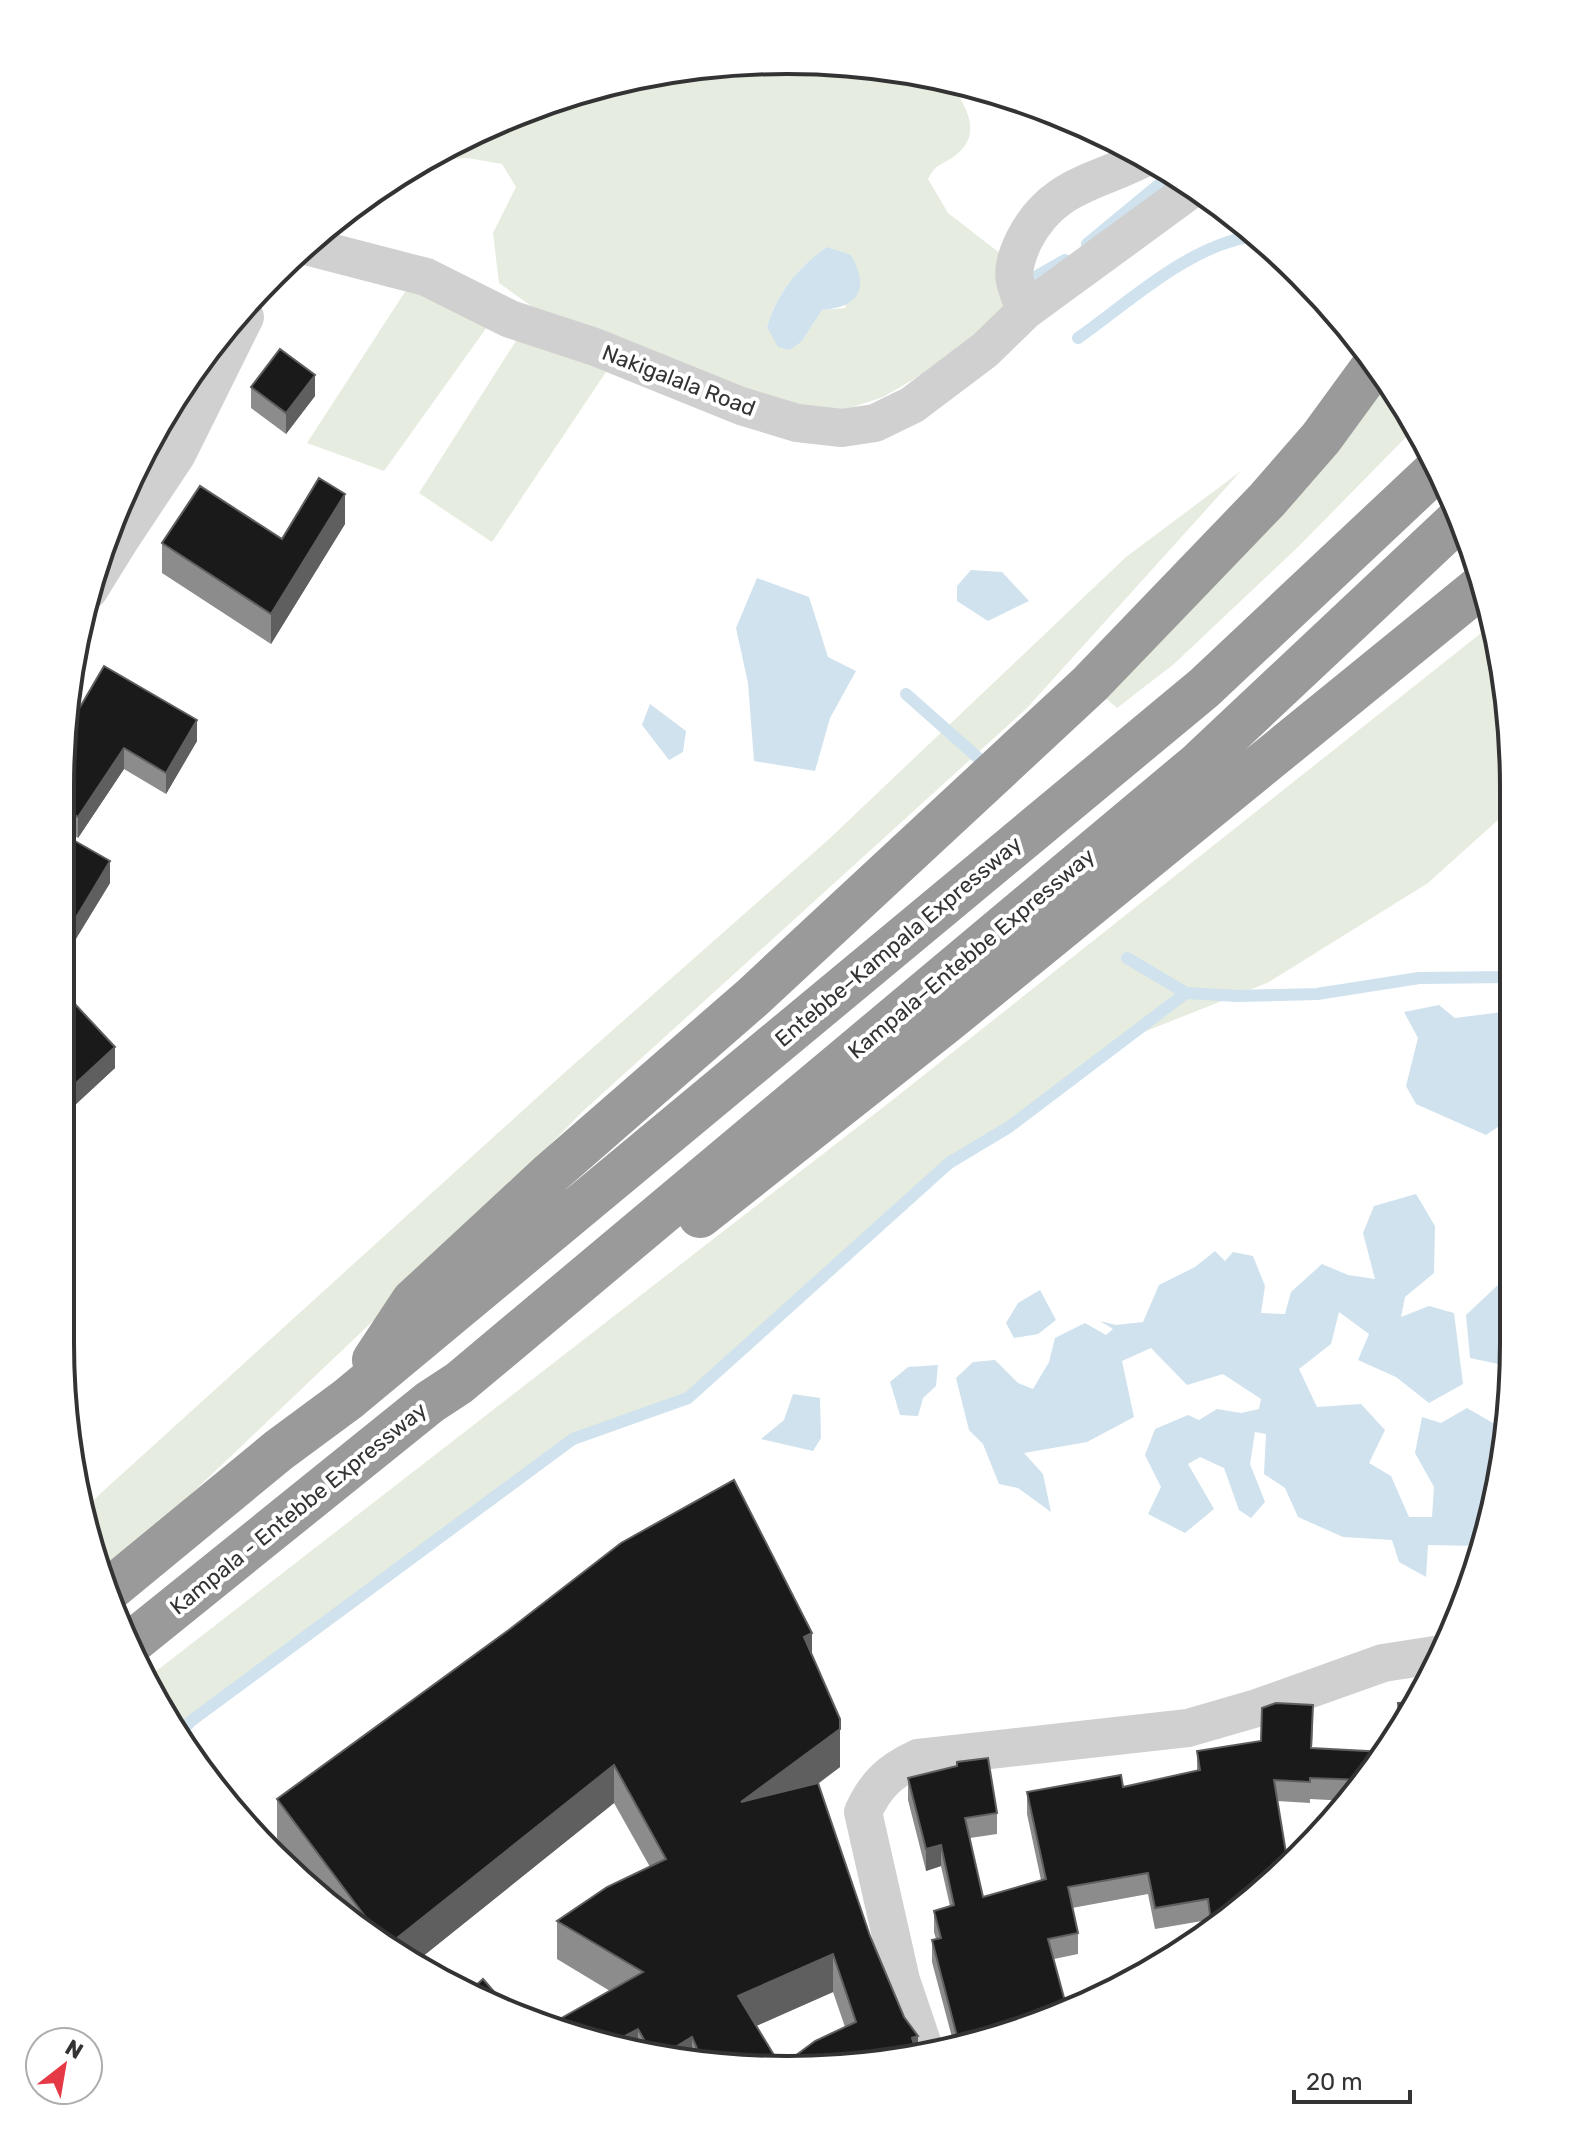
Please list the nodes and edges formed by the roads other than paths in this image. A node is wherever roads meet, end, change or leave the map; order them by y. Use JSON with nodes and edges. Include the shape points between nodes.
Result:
{"nodes":[{"id":1,"x":1131,"y":163,"type":"edge"},
{"id":2,"x":1184,"y":195,"type":"edge"},
{"id":3,"x":319,"y":249,"type":"edge"},
{"id":4,"x":1025,"y":311,"type":"junction"},
{"id":5,"x":236,"y":335,"type":"edge"},
{"id":6,"x":1368,"y":374,"type":"edge"},
{"id":7,"x":1428,"y":477,"type":"edge"},
{"id":8,"x":1451,"y":527,"type":"edge"},
{"id":9,"x":122,"y":531,"type":"edge"},
{"id":10,"x":1473,"y":593,"type":"edge"},
{"id":11,"x":467,"y":1375,"type":"junction"},
{"id":12,"x":348,"y":1399,"type":"junction"},
{"id":13,"x":116,"y":1584,"type":"edge"},
{"id":14,"x":138,"y":1637,"type":"edge"},
{"id":15,"x":1427,"y":1656,"type":"edge"},
{"id":16,"x":922,"y":2043,"type":"edge"}],
"edges":[{"from":1,"to":4,"type":"street","via":[[1071,188],[1029,231],[1016,256],[1015,281]]},
{"from":2,"to":4,"type":"street","name":"Nakigalala Road"},
{"from":3,"to":4,"type":"street","name":"Nakigalala Road","via":[[426,277],[510,319],[741,406],[797,423],[842,428],[875,423],[912,405],[985,350]]},
{"from":5,"to":9,"type":"street","via":[[177,454]]},
{"from":6,"to":12,"type":"highway","via":[[1267,500],[1090,684],[753,997],[413,1301]]},
{"from":7,"to":12,"type":"highway","name":"Entebbe–Kampala Expressway","via":[[1204,688]]},
{"from":8,"to":11,"type":"highway","name":"Kampala–Entebbe Expressway","via":[[1198,764]]},
{"from":10,"to":11,"type":"highway","via":[[521,1366]]},
{"from":11,"to":14,"type":"highway","name":"Kampala - Entebbe Expressway"},
{"from":12,"to":13,"type":"highway","name":"Entebbe–Kampala Expressway"},
{"from":15,"to":16,"type":"street","via":[[1383,1663],[1188,1728],[918,1758],[894,1769],[875,1787],[863,1812],[898,1967]]}]}
